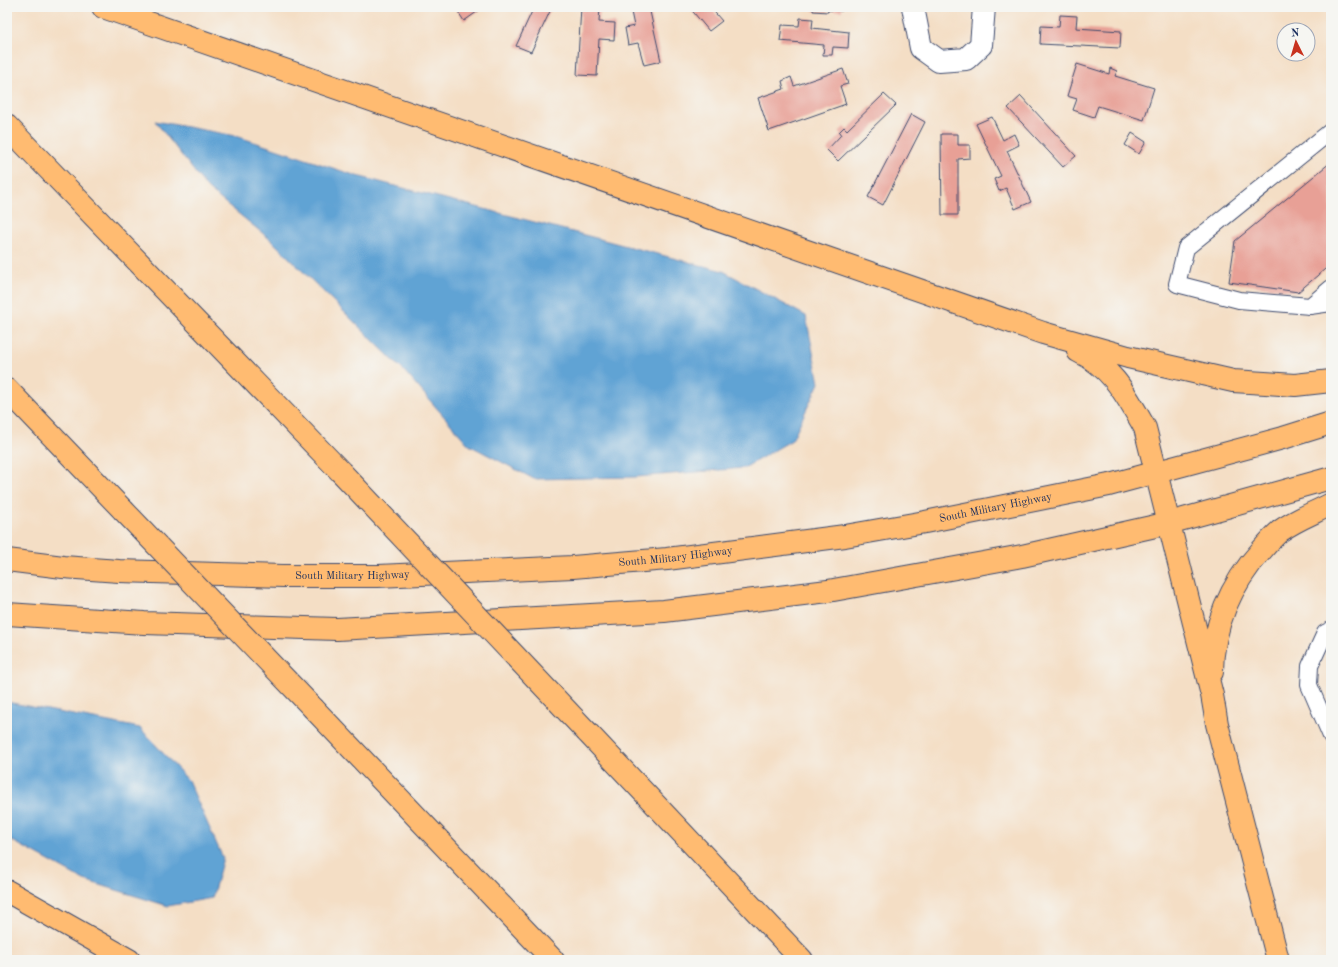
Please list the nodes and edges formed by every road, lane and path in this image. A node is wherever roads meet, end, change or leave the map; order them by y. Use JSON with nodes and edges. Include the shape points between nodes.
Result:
{"nodes":[{"id":1,"x":103,"y":7,"type":"edge"},
{"id":2,"x":913,"y":7,"type":"edge"},
{"id":3,"x":984,"y":7,"type":"edge"},
{"id":4,"x":7,"y":126,"type":"edge"},
{"id":5,"x":1331,"y":131,"type":"edge"},
{"id":6,"x":1331,"y":288,"type":"edge"},
{"id":7,"x":1331,"y":303,"type":"edge"},
{"id":8,"x":1310,"y":306,"type":"junction"},
{"id":9,"x":1043,"y":333,"type":"junction"},
{"id":10,"x":1331,"y":381,"type":"edge"},
{"id":11,"x":7,"y":389,"type":"edge"},
{"id":12,"x":1331,"y":422,"type":"edge"},
{"id":13,"x":1156,"y":472,"type":"junction"},
{"id":14,"x":1331,"y":478,"type":"edge"},
{"id":15,"x":1331,"y":504,"type":"edge"},
{"id":16,"x":1169,"y":523,"type":"junction"},
{"id":17,"x":7,"y":560,"type":"edge"},
{"id":18,"x":7,"y":614,"type":"edge"},
{"id":19,"x":1331,"y":630,"type":"edge"},
{"id":20,"x":1212,"y":695,"type":"junction"},
{"id":21,"x":1331,"y":736,"type":"edge"},
{"id":22,"x":7,"y":891,"type":"edge"},
{"id":23,"x":129,"y":960,"type":"edge"},
{"id":24,"x":553,"y":960,"type":"edge"},
{"id":25,"x":802,"y":960,"type":"edge"},
{"id":26,"x":1278,"y":960,"type":"edge"}],
"edges":[{"from":1,"to":9,"type":"main road"},
{"from":2,"to":3,"type":"street","via":[[921,48],[939,61],[966,59],[981,45]]},
{"from":4,"to":25,"type":"main road","bridge":true,"via":[[341,472]]},
{"from":5,"to":8,"type":"lane","via":[[1186,248],[1177,284],[1239,300]]},
{"from":6,"to":8,"type":"lane"},
{"from":7,"to":8,"type":"lane"},
{"from":9,"to":10,"type":"main road","via":[[1128,357],[1233,381],[1295,385]]},
{"from":9,"to":13,"type":"main road","via":[[1104,367],[1125,392],[1145,428]]},
{"from":11,"to":24,"type":"main road","bridge":true},
{"from":12,"to":13,"type":"main road","name":"South Military Highway","via":[[1283,438]]},
{"from":13,"to":16,"type":"main road"},
{"from":13,"to":17,"type":"main road","name":"South Military Highway","via":[[1101,486],[845,536],[667,559],[573,567],[378,576],[283,576],[119,571]]},
{"from":14,"to":16,"type":"main road"},
{"from":15,"to":20,"type":"main road","via":[[1280,531],[1248,565],[1236,583],[1220,619],[1212,656]]},
{"from":16,"to":18,"type":"main road","via":[[1022,556],[828,591],[664,611],[337,628],[144,623]]},
{"from":16,"to":20,"type":"main road"},
{"from":19,"to":21,"type":"lane","via":[[1325,633],[1310,666],[1309,686]]},
{"from":20,"to":26,"type":"main road"},
{"from":22,"to":23,"type":"main road"}]}
